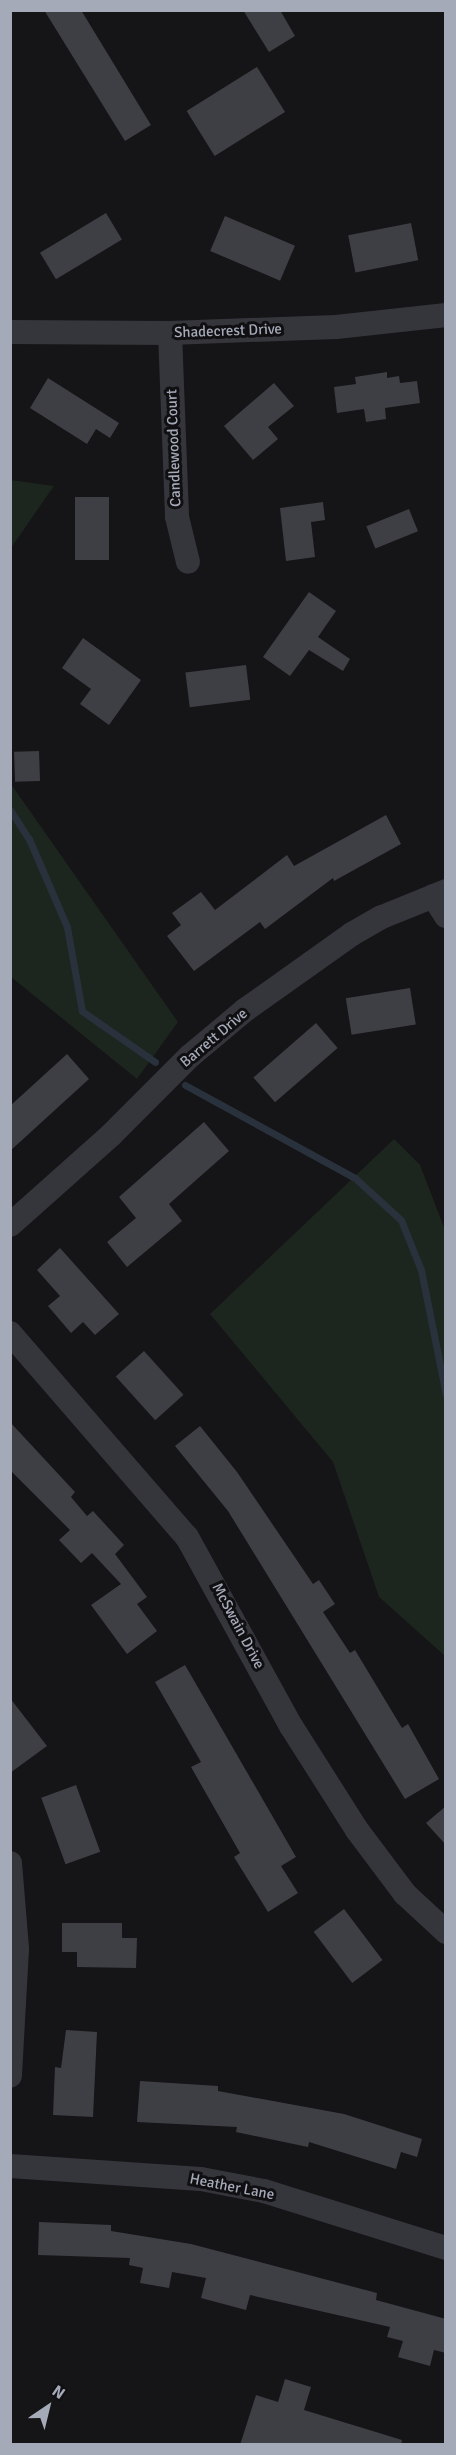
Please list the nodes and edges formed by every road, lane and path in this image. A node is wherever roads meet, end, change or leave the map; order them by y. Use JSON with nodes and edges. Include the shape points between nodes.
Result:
{"nodes":[{"id":1,"x":446,"y":315,"type":"edge"},
{"id":2,"x":10,"y":332,"type":"edge"},
{"id":3,"x":170,"y":333,"type":"junction"},
{"id":4,"x":188,"y":562,"type":"dead end"},
{"id":5,"x":440,"y":893,"type":"edge"},
{"id":6,"x":446,"y":916,"type":"edge"},
{"id":7,"x":10,"y":1225,"type":"edge"},
{"id":8,"x":10,"y":1333,"type":"edge"},
{"id":9,"x":10,"y":1863,"type":"edge"},
{"id":10,"x":446,"y":1932,"type":"edge"},
{"id":11,"x":10,"y":2076,"type":"edge"},
{"id":12,"x":10,"y":2166,"type":"edge"},
{"id":13,"x":446,"y":2248,"type":"edge"}],
"edges":[{"from":1,"to":3,"type":"street","name":"Shadecrest Drive","via":[[336,327]]},
{"from":2,"to":3,"type":"street","name":"Shadecrest Drive"},
{"from":3,"to":4,"type":"street","name":"Candlewood Court","via":[[176,506]]},
{"from":5,"to":6,"type":"street"},
{"from":5,"to":7,"type":"street","name":"Barrett Drive","via":[[352,934],[245,1010],[190,1056],[111,1135]]},
{"from":8,"to":10,"type":"street","name":"McSwain Drive","via":[[187,1537],[291,1726],[357,1830],[405,1894]]},
{"from":9,"to":11,"type":"street","via":[[17,1949]]},
{"from":12,"to":13,"type":"street","name":"Heather Lane","via":[[201,2179],[264,2191]]}]}
